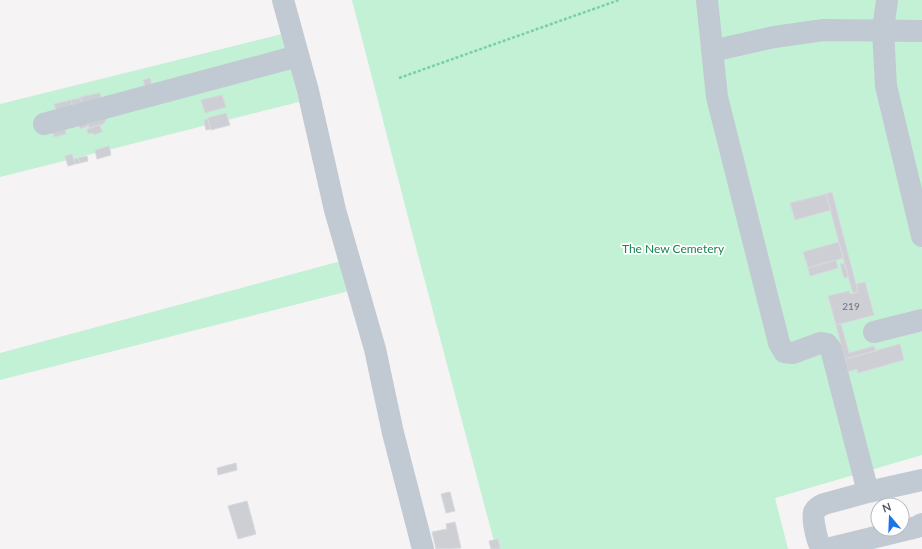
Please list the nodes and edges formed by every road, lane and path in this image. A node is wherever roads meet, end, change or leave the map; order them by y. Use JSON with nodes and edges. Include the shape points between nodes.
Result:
{"nodes":[{"id":1,"x":283,"y":0,"type":"edge"},
{"id":2,"x":619,"y":0,"type":"edge"},
{"id":3,"x":706,"y":0,"type":"edge"},
{"id":4,"x":887,"y":0,"type":"edge"},
{"id":5,"x":883,"y":30,"type":"junction"},
{"id":6,"x":922,"y":31,"type":"edge"},
{"id":7,"x":712,"y":51,"type":"junction"},
{"id":8,"x":298,"y":56,"type":"junction"},
{"id":9,"x":399,"y":78,"type":"dead end"},
{"id":10,"x":44,"y":124,"type":"dead end"},
{"id":11,"x":922,"y":236,"type":"edge"},
{"id":12,"x":922,"y":320,"type":"edge"},
{"id":13,"x":874,"y":332,"type":"dead end"},
{"id":14,"x":921,"y":486,"type":"edge"},
{"id":15,"x":868,"y":492,"type":"junction"},
{"id":16,"x":922,"y":524,"type":"edge"},
{"id":17,"x":423,"y":549,"type":"edge"}],
"edges":[{"from":1,"to":8,"type":"lane"},
{"from":2,"to":9,"type":"path"},
{"from":3,"to":7,"type":"lane"},
{"from":4,"to":5,"type":"lane"},
{"from":5,"to":6,"type":"lane"},
{"from":5,"to":7,"type":"lane","via":[[824,30],[774,37]]},
{"from":5,"to":11,"type":"lane","via":[[886,86]]},
{"from":7,"to":15,"type":"lane","via":[[717,97],[779,343],[784,352],[793,353],[820,344],[827,344],[831,349]]},
{"from":8,"to":10,"type":"lane"},
{"from":8,"to":17,"type":"lane","via":[[335,210],[375,349],[393,434]]},
{"from":12,"to":13,"type":"lane"},
{"from":14,"to":15,"type":"lane"},
{"from":15,"to":16,"type":"lane","via":[[818,507],[813,519],[821,547],[835,547]]}]}
